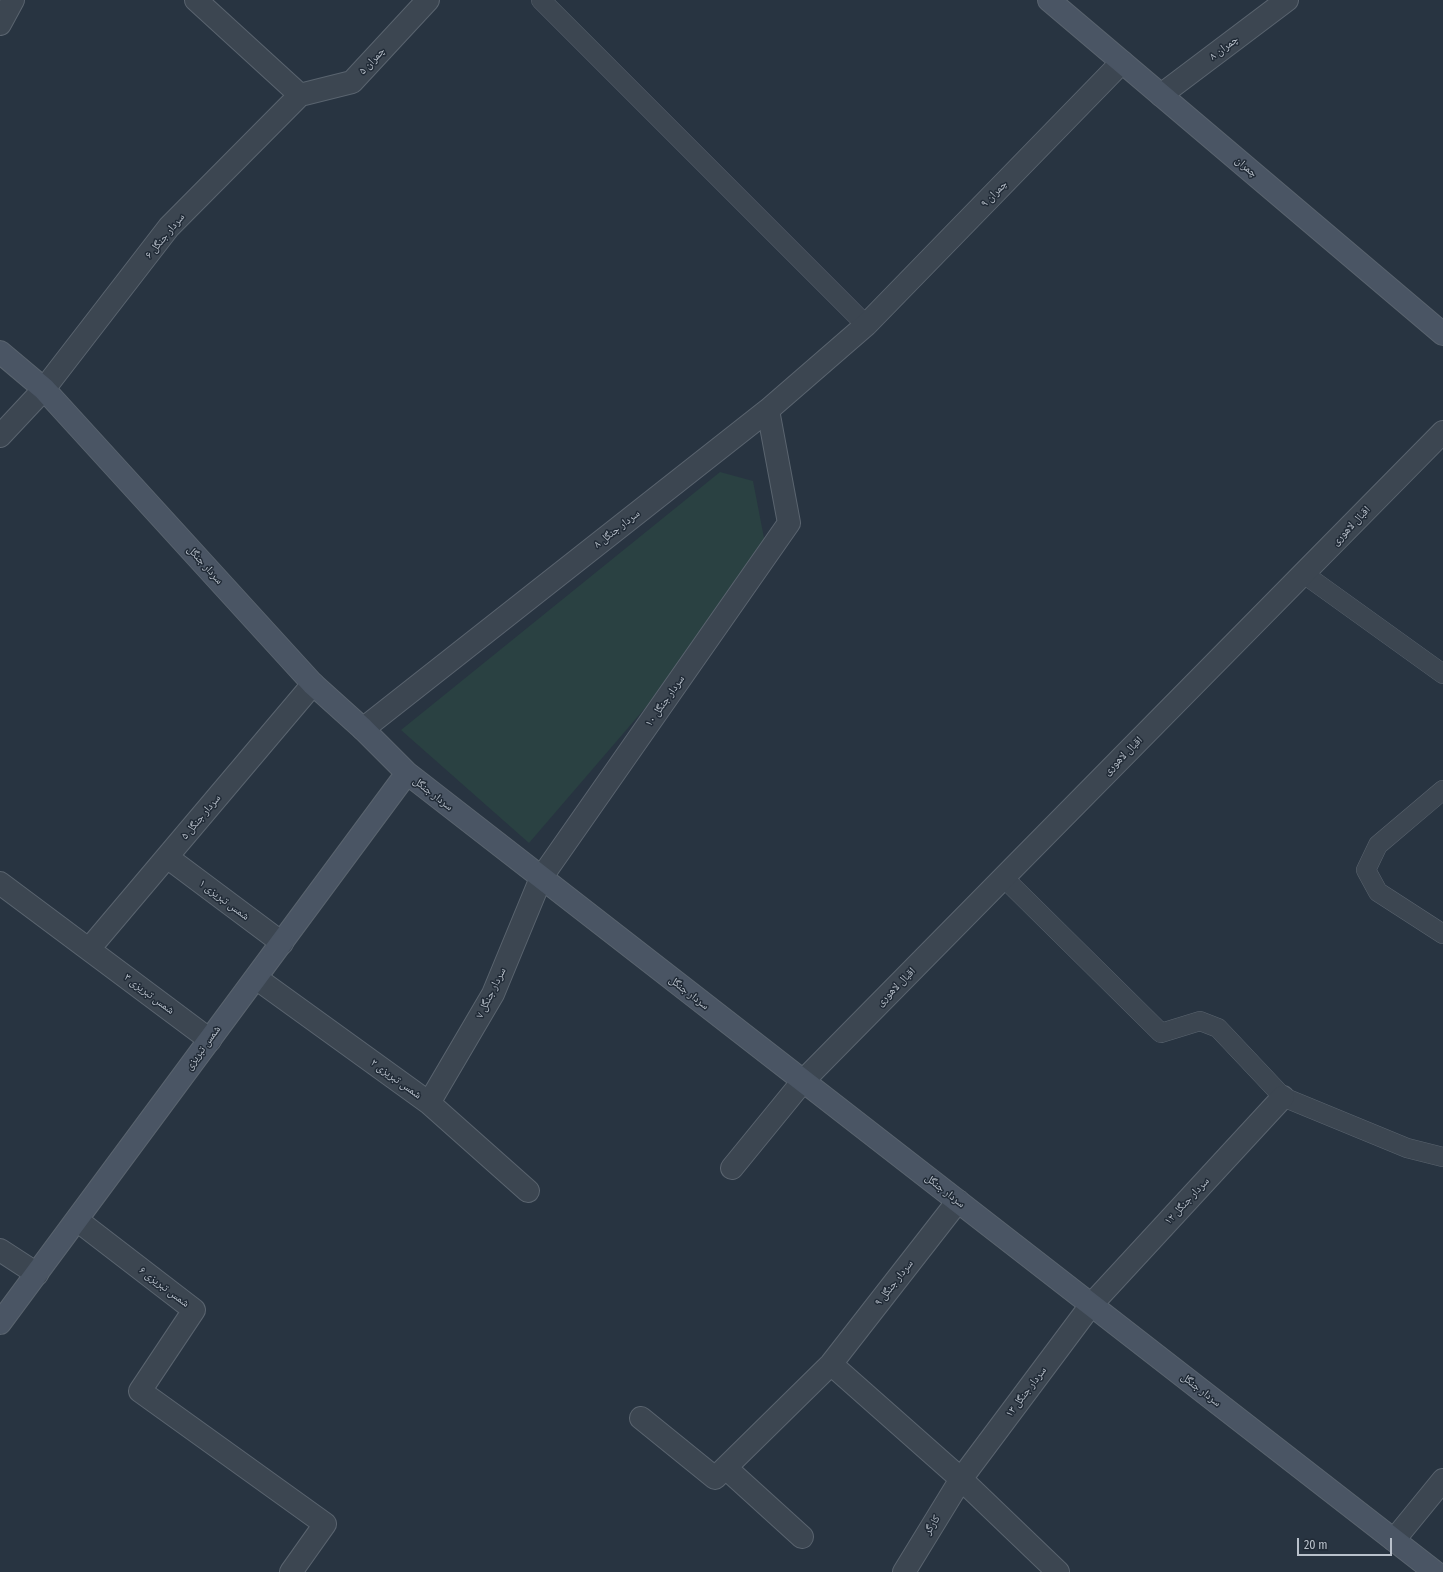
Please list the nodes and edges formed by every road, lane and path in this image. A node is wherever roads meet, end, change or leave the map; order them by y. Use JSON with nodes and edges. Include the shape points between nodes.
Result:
{"nodes":[{"id":1,"x":13,"y":0,"type":"edge"},
{"id":2,"x":196,"y":0,"type":"edge"},
{"id":3,"x":428,"y":0,"type":"edge"},
{"id":4,"x":541,"y":0,"type":"edge"},
{"id":5,"x":1049,"y":0,"type":"edge"},
{"id":6,"x":1287,"y":0,"type":"edge"},
{"id":7,"x":0,"y":24,"type":"edge"},
{"id":8,"x":1122,"y":62,"type":"junction"},
{"id":9,"x":300,"y":96,"type":"junction"},
{"id":10,"x":1161,"y":96,"type":"junction"},
{"id":11,"x":866,"y":325,"type":"junction"},
{"id":12,"x":1443,"y":334,"type":"edge"},
{"id":13,"x":0,"y":352,"type":"edge"},
{"id":14,"x":44,"y":389,"type":"junction"},
{"id":15,"x":768,"y":410,"type":"junction"},
{"id":16,"x":1443,"y":432,"type":"edge"},
{"id":17,"x":0,"y":436,"type":"edge"},
{"id":18,"x":1304,"y":574,"type":"junction"},
{"id":19,"x":1443,"y":674,"type":"edge"},
{"id":20,"x":313,"y":684,"type":"junction"},
{"id":21,"x":363,"y":729,"type":"junction"},
{"id":22,"x":407,"y":773,"type":"junction"},
{"id":23,"x":1443,"y":790,"type":"edge"},
{"id":24,"x":167,"y":857,"type":"junction"},
{"id":25,"x":541,"y":878,"type":"junction"},
{"id":26,"x":1004,"y":878,"type":"junction"},
{"id":27,"x":0,"y":883,"type":"edge"},
{"id":28,"x":1443,"y":934,"type":"edge"},
{"id":29,"x":282,"y":943,"type":"junction"},
{"id":30,"x":89,"y":949,"type":"junction"},
{"id":31,"x":256,"y":978,"type":"junction"},
{"id":32,"x":210,"y":1040,"type":"junction"},
{"id":33,"x":803,"y":1081,"type":"junction"},
{"id":34,"x":1283,"y":1097,"type":"junction"},
{"id":35,"x":429,"y":1103,"type":"junction"},
{"id":36,"x":1443,"y":1157,"type":"edge"},
{"id":37,"x":732,"y":1168,"type":"dead end"},
{"id":38,"x":528,"y":1191,"type":"dead end"},
{"id":39,"x":958,"y":1201,"type":"junction"},
{"id":40,"x":77,"y":1220,"type":"junction"},
{"id":41,"x":0,"y":1250,"type":"edge"},
{"id":42,"x":37,"y":1274,"type":"junction"},
{"id":43,"x":1091,"y":1305,"type":"junction"},
{"id":44,"x":0,"y":1323,"type":"edge"},
{"id":45,"x":831,"y":1364,"type":"junction"},
{"id":46,"x":641,"y":1418,"type":"dead end"},
{"id":47,"x":726,"y":1468,"type":"junction"},
{"id":48,"x":961,"y":1479,"type":"junction"},
{"id":49,"x":1443,"y":1480,"type":"edge"},
{"id":50,"x":802,"y":1537,"type":"dead end"},
{"id":51,"x":1394,"y":1540,"type":"junction"},
{"id":52,"x":291,"y":1572,"type":"edge"},
{"id":53,"x":904,"y":1572,"type":"edge"},
{"id":54,"x":1058,"y":1572,"type":"edge"},
{"id":55,"x":1435,"y":1572,"type":"edge"}],
"edges":[{"from":1,"to":7,"type":"street"},
{"from":2,"to":9,"type":"street"},
{"from":3,"to":9,"type":"street","name":"چمران ۵","via":[[352,82]]},
{"from":4,"to":11,"type":"lane"},
{"from":5,"to":8,"type":"street","name":"چمران"},
{"from":6,"to":10,"type":"street","name":"چمران ۸"},
{"from":8,"to":10,"type":"street","name":"چمران"},
{"from":8,"to":11,"type":"street","name":"چمران ۹"},
{"from":9,"to":14,"type":"street","name":"سردار جنگل ۶","via":[[169,228]]},
{"from":10,"to":12,"type":"street","name":"چمران"},
{"from":11,"to":15,"type":"street","name":"سردار جنگل ۸"},
{"from":13,"to":14,"type":"street","name":"سردار جنگل"},
{"from":14,"to":17,"type":"street","name":"سردار جنگل ۶"},
{"from":14,"to":20,"type":"street","name":"سردار جنگل"},
{"from":15,"to":21,"type":"street","name":"سردار جنگل ۸"},
{"from":15,"to":25,"type":"street","name":"سردار جنگل ۱۰","via":[[789,523]]},
{"from":16,"to":18,"type":"street","name":"اقبال لاهوری"},
{"from":18,"to":19,"type":"lane"},
{"from":18,"to":26,"type":"street","name":"اقبال لاهوری"},
{"from":20,"to":21,"type":"street","name":"سردار جنگل"},
{"from":20,"to":24,"type":"street","name":"سردار جنگل ۵"},
{"from":21,"to":22,"type":"street","name":"سردار جنگل"},
{"from":22,"to":25,"type":"street","name":"سردار جنگل"},
{"from":22,"to":29,"type":"street","name":"شمس تبریزی"},
{"from":23,"to":28,"type":"lane","via":[[1378,845],[1366,870],[1378,892]]},
{"from":24,"to":29,"type":"street","name":"شمس تبریزی ۱"},
{"from":24,"to":30,"type":"street","name":"سردار جنگل ۵"},
{"from":25,"to":33,"type":"street","name":"سردار جنگل"},
{"from":25,"to":35,"type":"street","name":"سردار جنگل ۷","via":[[493,994]]},
{"from":26,"to":33,"type":"street","name":"اقبال لاهوری"},
{"from":26,"to":34,"type":"lane","via":[[1161,1033],[1200,1021],[1218,1028]]},
{"from":27,"to":30,"type":"street","name":"شمس تبریزی ۳"},
{"from":29,"to":31,"type":"street","name":"شمس تبریزی"},
{"from":30,"to":32,"type":"street","name":"شمس تبریزی ۳"},
{"from":31,"to":32,"type":"street","name":"شمس تبریزی"},
{"from":31,"to":35,"type":"street","name":"شمس تبریزی ۲"},
{"from":32,"to":40,"type":"street","name":"شمس تبریزی"},
{"from":33,"to":37,"type":"street","name":"اقبال لاهوری"},
{"from":33,"to":39,"type":"street","name":"سردار جنگل"},
{"from":34,"to":36,"type":"lane","via":[[1407,1148]]},
{"from":34,"to":43,"type":"street","name":"سردار جنگل ۱۲"},
{"from":35,"to":38,"type":"street","name":"شمس تبریزی ۲"},
{"from":39,"to":43,"type":"street","name":"سردار جنگل"},
{"from":39,"to":45,"type":"street","name":"سردار جنگل ۹"},
{"from":40,"to":42,"type":"street","name":"شمس تبریزی"},
{"from":40,"to":52,"type":"street","name":"شمس تبریزی ۶","via":[[194,1310],[140,1391],[325,1524]]},
{"from":41,"to":42,"type":"street"},
{"from":42,"to":44,"type":"street","name":"شمس تبریزی"},
{"from":43,"to":48,"type":"street","name":"سردار جنگل ۱۳"},
{"from":43,"to":51,"type":"street","name":"سردار جنگل"},
{"from":45,"to":47,"type":"street","name":"سردار جنگل ۹"},
{"from":45,"to":48,"type":"street"},
{"from":46,"to":47,"type":"street","via":[[715,1478]]},
{"from":47,"to":50,"type":"street"},
{"from":48,"to":53,"type":"street","name":"کارگر"},
{"from":48,"to":54,"type":"street"},
{"from":49,"to":51,"type":"street"},
{"from":51,"to":55,"type":"street","name":"سردار جنگل"}]}
